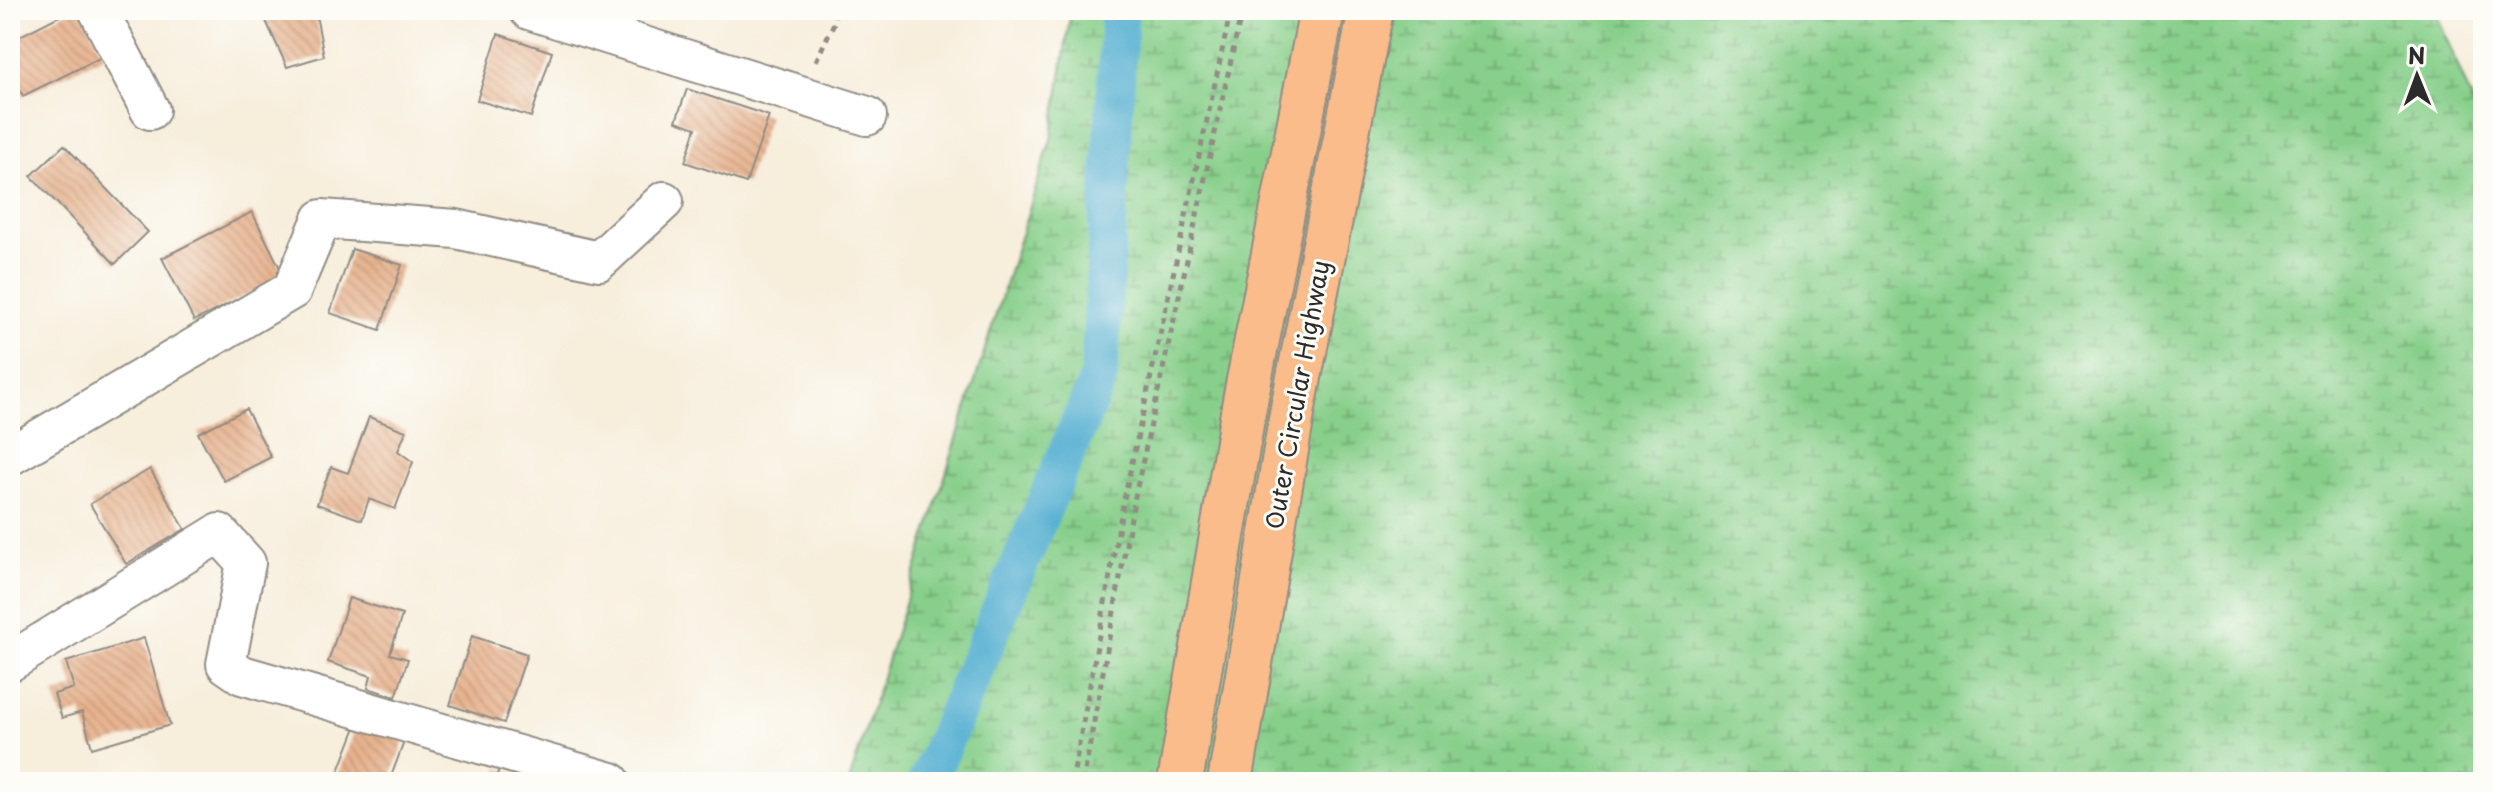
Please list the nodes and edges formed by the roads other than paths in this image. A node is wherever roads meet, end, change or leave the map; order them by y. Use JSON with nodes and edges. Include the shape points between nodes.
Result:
{"nodes":[{"id":1,"x":98,"y":10,"type":"edge"},
{"id":2,"x":529,"y":10,"type":"edge"},
{"id":3,"x":1322,"y":10,"type":"edge"},
{"id":4,"x":1371,"y":10,"type":"edge"},
{"id":5,"x":150,"y":110,"type":"dead end"},
{"id":6,"x":867,"y":116,"type":"dead end"},
{"id":7,"x":664,"y":201,"type":"dead end"},
{"id":8,"x":10,"y":456,"type":"edge"},
{"id":9,"x":10,"y":662,"type":"edge"},
{"id":10,"x":611,"y":782,"type":"edge"},
{"id":11,"x":1180,"y":782,"type":"edge"},
{"id":12,"x":1230,"y":782,"type":"edge"}],
"edges":[{"from":1,"to":5,"type":"street"},
{"from":2,"to":6,"type":"street"},
{"from":3,"to":11,"type":"highway","name":"Outer Circular Highway","via":[[1245,401]]},
{"from":4,"to":12,"type":"highway","name":"Outer Circular Highway","via":[[1293,408]]},
{"from":7,"to":8,"type":"street","via":[[599,261],[456,229],[322,219],[292,290]]},
{"from":9,"to":10,"type":"street","via":[[219,533],[246,563],[226,664],[242,675]]}]}
